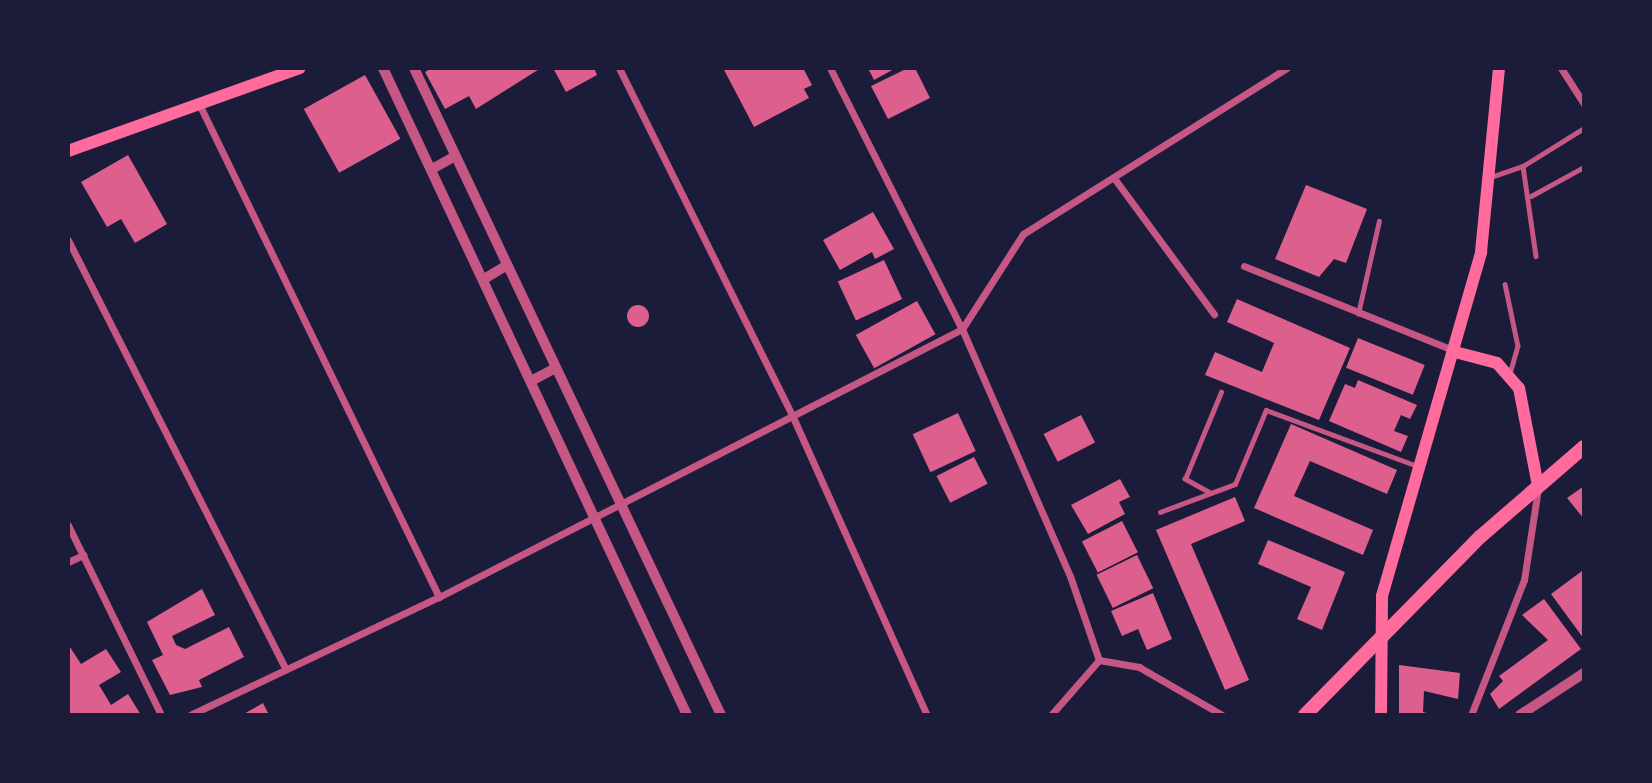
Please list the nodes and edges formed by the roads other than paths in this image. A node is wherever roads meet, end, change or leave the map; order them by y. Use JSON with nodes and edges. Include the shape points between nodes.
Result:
{"nodes":[{"id":1,"x":300,"y":68,"type":"edge"},
{"id":2,"x":383,"y":68,"type":"edge"},
{"id":3,"x":414,"y":68,"type":"edge"},
{"id":4,"x":619,"y":68,"type":"edge"},
{"id":5,"x":831,"y":68,"type":"edge"},
{"id":6,"x":1287,"y":68,"type":"edge"},
{"id":7,"x":1499,"y":68,"type":"edge"},
{"id":8,"x":1561,"y":68,"type":"edge"},
{"id":9,"x":1584,"y":104,"type":"edge"},
{"id":10,"x":201,"y":108,"type":"junction"},
{"id":11,"x":1584,"y":128,"type":"edge"},
{"id":12,"x":68,"y":151,"type":"edge"},
{"id":13,"x":455,"y":156,"type":"junction"},
{"id":14,"x":1523,"y":166,"type":"junction"},
{"id":15,"x":1584,"y":167,"type":"edge"},
{"id":16,"x":432,"y":169,"type":"junction"},
{"id":17,"x":1493,"y":176,"type":"junction"},
{"id":18,"x":1114,"y":178,"type":"junction"},
{"id":19,"x":1531,"y":196,"type":"junction"},
{"id":20,"x":1380,"y":221,"type":"dead end"},
{"id":21,"x":68,"y":240,"type":"edge"},
{"id":22,"x":1536,"y":256,"type":"dead end"},
{"id":23,"x":506,"y":266,"type":"junction"},
{"id":24,"x":1244,"y":266,"type":"dead end"},
{"id":25,"x":484,"y":279,"type":"junction"},
{"id":26,"x":1504,"y":284,"type":"dead end"},
{"id":27,"x":1214,"y":314,"type":"dead end"},
{"id":28,"x":1359,"y":314,"type":"junction"},
{"id":29,"x":962,"y":329,"type":"junction"},
{"id":30,"x":1455,"y":352,"type":"junction"},
{"id":31,"x":554,"y":369,"type":"junction"},
{"id":32,"x":1510,"y":374,"type":"junction"},
{"id":33,"x":531,"y":381,"type":"junction"},
{"id":34,"x":1221,"y":392,"type":"dead end"},
{"id":35,"x":792,"y":415,"type":"junction"},
{"id":36,"x":1584,"y":447,"type":"edge"},
{"id":37,"x":1418,"y":467,"type":"junction"},
{"id":38,"x":1538,"y":486,"type":"junction"},
{"id":39,"x":1210,"y":493,"type":"junction"},
{"id":40,"x":617,"y":503,"type":"junction"},
{"id":41,"x":1160,"y":512,"type":"dead end"},
{"id":42,"x":593,"y":517,"type":"junction"},
{"id":43,"x":68,"y":525,"type":"edge"},
{"id":44,"x":83,"y":555,"type":"junction"},
{"id":45,"x":68,"y":562,"type":"edge"},
{"id":46,"x":439,"y":597,"type":"junction"},
{"id":47,"x":1099,"y":660,"type":"junction"},
{"id":48,"x":285,"y":668,"type":"junction"},
{"id":49,"x":1584,"y":673,"type":"edge"},
{"id":50,"x":161,"y":715,"type":"edge"},
{"id":51,"x":190,"y":715,"type":"edge"},
{"id":52,"x":687,"y":715,"type":"edge"},
{"id":53,"x":721,"y":715,"type":"edge"},
{"id":54,"x":927,"y":715,"type":"edge"},
{"id":55,"x":1051,"y":715,"type":"edge"},
{"id":56,"x":1223,"y":715,"type":"edge"},
{"id":57,"x":1305,"y":715,"type":"edge"},
{"id":58,"x":1381,"y":715,"type":"edge"},
{"id":59,"x":1471,"y":715,"type":"edge"},
{"id":60,"x":1520,"y":715,"type":"edge"}],
"edges":[{"from":1,"to":10,"type":"main road"},
{"from":2,"to":16,"type":"street"},
{"from":3,"to":13,"type":"street"},
{"from":4,"to":35,"type":"street"},
{"from":5,"to":29,"type":"street"},
{"from":6,"to":18,"type":"street"},
{"from":7,"to":17,"type":"main road"},
{"from":8,"to":9,"type":"street"},
{"from":10,"to":12,"type":"main road"},
{"from":10,"to":46,"type":"street"},
{"from":11,"to":14,"type":"lane"},
{"from":13,"to":16,"type":"street"},
{"from":13,"to":23,"type":"street"},
{"from":14,"to":17,"type":"lane"},
{"from":14,"to":19,"type":"lane"},
{"from":15,"to":19,"type":"lane"},
{"from":16,"to":25,"type":"street"},
{"from":17,"to":30,"type":"main road"},
{"from":18,"to":27,"type":"street"},
{"from":18,"to":29,"type":"street","via":[[1023,234]]},
{"from":19,"to":22,"type":"lane"},
{"from":20,"to":28,"type":"lane"},
{"from":21,"to":48,"type":"street"},
{"from":23,"to":25,"type":"street"},
{"from":23,"to":31,"type":"street"},
{"from":24,"to":28,"type":"street"},
{"from":25,"to":33,"type":"street"},
{"from":26,"to":32,"type":"lane","via":[[1518,346]]},
{"from":28,"to":30,"type":"street"},
{"from":29,"to":35,"type":"street"},
{"from":29,"to":47,"type":"street"},
{"from":30,"to":32,"type":"main road","via":[[1479,356]]},
{"from":30,"to":37,"type":"main road"},
{"from":31,"to":33,"type":"street"},
{"from":31,"to":40,"type":"street"},
{"from":32,"to":38,"type":"main road","via":[[1536,451]]},
{"from":33,"to":42,"type":"street"},
{"from":34,"to":39,"type":"lane","via":[[1185,479]]},
{"from":35,"to":40,"type":"street"},
{"from":35,"to":54,"type":"street"},
{"from":36,"to":38,"type":"main road"},
{"from":37,"to":39,"type":"lane","via":[[1266,410],[1235,484]]},
{"from":37,"to":58,"type":"main road","via":[[1382,596]]},
{"from":38,"to":57,"type":"main road","via":[[1423,592]]},
{"from":38,"to":59,"type":"street","via":[[1524,580]]},
{"from":39,"to":41,"type":"lane"},
{"from":40,"to":42,"type":"street"},
{"from":40,"to":53,"type":"street"},
{"from":42,"to":46,"type":"street"},
{"from":42,"to":52,"type":"street"},
{"from":43,"to":44,"type":"street"},
{"from":44,"to":45,"type":"street"},
{"from":44,"to":50,"type":"street"},
{"from":46,"to":48,"type":"street"},
{"from":47,"to":55,"type":"street"},
{"from":47,"to":56,"type":"street","via":[[1139,667]]},
{"from":48,"to":51,"type":"street"},
{"from":49,"to":60,"type":"street"}]}
